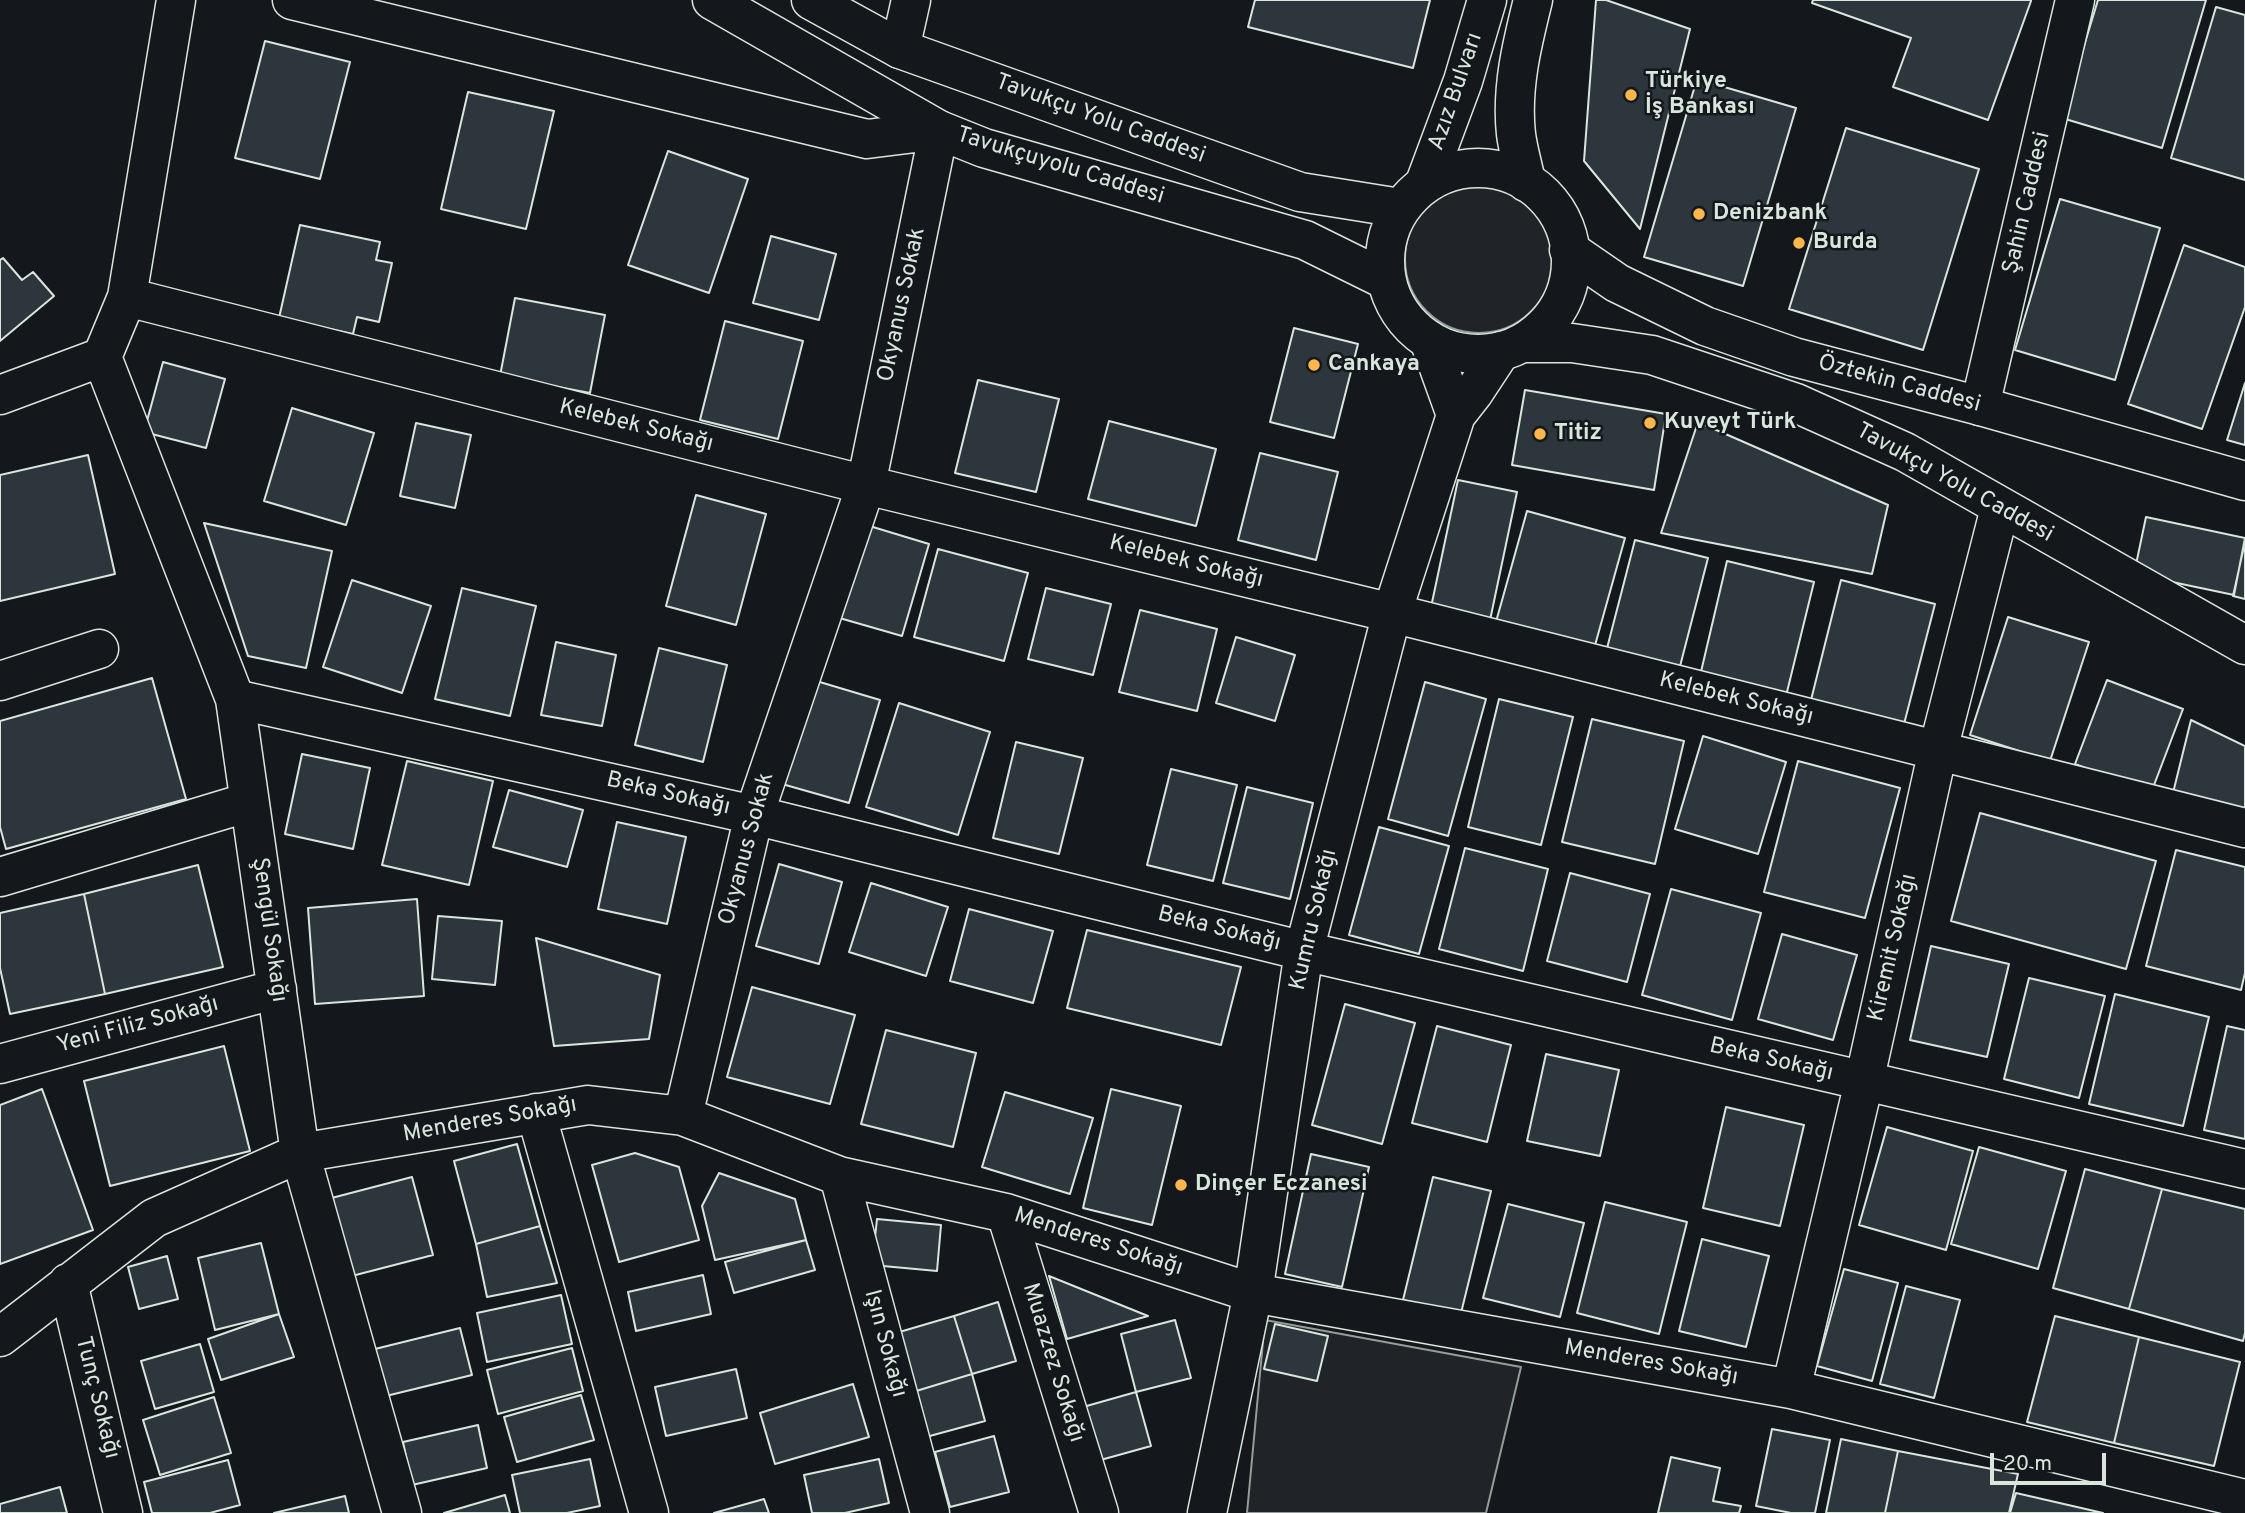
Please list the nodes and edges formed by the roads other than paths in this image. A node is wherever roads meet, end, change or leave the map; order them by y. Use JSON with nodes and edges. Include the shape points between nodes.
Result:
{"nodes":[{"id":1,"x":176,"y":0,"type":"edge"},
{"id":2,"x":292,"y":0,"type":"edge"},
{"id":3,"x":712,"y":0,"type":"edge"},
{"id":4,"x":811,"y":0,"type":"edge"},
{"id":5,"x":911,"y":0,"type":"edge"},
{"id":6,"x":1487,"y":0,"type":"edge"},
{"id":7,"x":1533,"y":0,"type":"edge"},
{"id":8,"x":2075,"y":0,"type":"edge"},
{"id":9,"x":900,"y":49,"type":"junction"},
{"id":10,"x":939,"y":130,"type":"junction"},
{"id":11,"x":1526,"y":182,"type":"junction"},
{"id":12,"x":1412,"y":195,"type":"junction"},
{"id":13,"x":1569,"y":250,"type":"junction"},
{"id":14,"x":1386,"y":280,"type":"junction"},
{"id":15,"x":127,"y":298,"type":"junction"},
{"id":16,"x":1429,"y":340,"type":"junction"},
{"id":17,"x":1512,"y":347,"type":"junction"},
{"id":18,"x":102,"y":357,"type":"junction"},
{"id":19,"x":0,"y":395,"type":"edge"},
{"id":20,"x":1980,"y":406,"type":"junction"},
{"id":21,"x":1455,"y":415,"type":"junction"},
{"id":22,"x":2245,"y":481,"type":"edge"},
{"id":23,"x":866,"y":485,"type":"junction"},
{"id":24,"x":2000,"y":508,"type":"junction"},
{"id":25,"x":1392,"y":614,"type":"junction"},
{"id":26,"x":2245,"y":645,"type":"edge"},
{"id":27,"x":99,"y":649,"type":"dead end"},
{"id":28,"x":0,"y":681,"type":"edge"},
{"id":29,"x":234,"y":698,"type":"junction"},
{"id":30,"x":1938,"y":750,"type":"junction"},
{"id":31,"x":249,"y":802,"type":"junction"},
{"id":32,"x":754,"y":814,"type":"junction"},
{"id":33,"x":2245,"y":828,"type":"edge"},
{"id":34,"x":0,"y":877,"type":"edge"},
{"id":35,"x":1304,"y":951,"type":"junction"},
{"id":36,"x":276,"y":989,"type":"junction"},
{"id":37,"x":0,"y":1064,"type":"edge"},
{"id":38,"x":1864,"y":1082,"type":"junction"},
{"id":39,"x":536,"y":1113,"type":"junction"},
{"id":40,"x":683,"y":1116,"type":"junction"},
{"id":41,"x":300,"y":1153,"type":"junction"},
{"id":42,"x":2245,"y":1169,"type":"edge"},
{"id":43,"x":839,"y":1176,"type":"junction"},
{"id":44,"x":1006,"y":1213,"type":"junction"},
{"id":45,"x":68,"y":1283,"type":"junction"},
{"id":46,"x":1253,"y":1293,"type":"junction"},
{"id":47,"x":0,"y":1337,"type":"edge"},
{"id":48,"x":1791,"y":1389,"type":"junction"},
{"id":49,"x":2245,"y":1499,"type":"edge"},
{"id":50,"x":123,"y":1513,"type":"edge"},
{"id":51,"x":402,"y":1513,"type":"edge"},
{"id":52,"x":649,"y":1513,"type":"edge"},
{"id":53,"x":930,"y":1513,"type":"edge"},
{"id":54,"x":1099,"y":1513,"type":"edge"},
{"id":55,"x":1207,"y":1513,"type":"edge"}],
"edges":[{"from":1,"to":15,"type":"street"},
{"from":2,"to":10,"type":"street","via":[[867,139]]},
{"from":3,"to":10,"type":"street","name":"Tavukçuyolu Caddesi"},
{"from":4,"to":9,"type":"street","name":"Tavukçu Yolu Caddesi"},
{"from":5,"to":9,"type":"street"},
{"from":6,"to":12,"type":"street","name":"Azız Bulvarı","via":[[1463,81]]},
{"from":7,"to":11,"type":"street","via":[[1515,86],[1516,136]]},
{"from":8,"to":20,"type":"street","name":"Şahin Caddesi"},
{"from":9,"to":12,"type":"street","name":"Tavukçu Yolu Caddesi","via":[[1300,192]]},
{"from":10,"to":14,"type":"street","name":"Tavukçuyolu Caddesi","via":[[984,148],[1305,240]]},
{"from":10,"to":23,"type":"street","name":"Okyanus Sokak"},
{"from":11,"to":12,"type":"street","via":[[1484,167],[1452,171]]},
{"from":11,"to":13,"type":"street","via":[[1545,195],[1561,217]]},
{"from":12,"to":14,"type":"street","name":"Tavukçu Yolu Caddesi","via":[[1390,229],[1384,258]]},
{"from":13,"to":17,"type":"street","via":[[1567,288],[1558,308],[1544,326]]},
{"from":13,"to":20,"type":"street","name":"Öztekin Caddesi","via":[[1617,283],[1705,326],[1794,357]]},
{"from":14,"to":16,"type":"street","name":"Tavukçu Yolu Caddesi","via":[[1394,304],[1408,324]]},
{"from":15,"to":18,"type":"street"},
{"from":15,"to":23,"type":"street","name":"Kelebek Sokağı"},
{"from":16,"to":17,"type":"street","name":"Tavukçu Yolu Caddesi","via":[[1479,352]]},
{"from":16,"to":21,"type":"street"},
{"from":17,"to":21,"type":"street"},
{"from":17,"to":24,"type":"street","name":"Tavukçu Yolu Caddesi","via":[[1572,343],[1652,355],[1796,403],[1905,452]]},
{"from":18,"to":19,"type":"street"},
{"from":18,"to":29,"type":"street","name":"Şengül Sokağı"},
{"from":20,"to":22,"type":"street","name":"Öztekin Caddesi"},
{"from":21,"to":25,"type":"street","name":"Kumru Sokağı"},
{"from":23,"to":25,"type":"street","name":"Kelebek Sokağı"},
{"from":23,"to":32,"type":"street","name":"Okyanus Sokak"},
{"from":24,"to":26,"type":"street","name":"Tavukçu Yolu Caddesi"},
{"from":24,"to":30,"type":"street","name":"Kiremit Sokağı"},
{"from":25,"to":30,"type":"street","name":"Kelebek Sokağı"},
{"from":25,"to":35,"type":"street","name":"Kumru Sokağı"},
{"from":27,"to":28,"type":"street"},
{"from":29,"to":31,"type":"street","name":"Şengül Sokağı"},
{"from":29,"to":32,"type":"street","name":"Beka Sokağı"},
{"from":30,"to":33,"type":"street","name":"Kelebek Sokağı"},
{"from":30,"to":38,"type":"street","name":"Kiremit Sokağı"},
{"from":31,"to":34,"type":"street"},
{"from":31,"to":36,"type":"street","name":"Şengül Sokağı"},
{"from":32,"to":35,"type":"street","name":"Beka Sokağı"},
{"from":32,"to":40,"type":"street","name":"Okyanus Sokak"},
{"from":35,"to":38,"type":"street","name":"Beka Sokağı"},
{"from":35,"to":46,"type":"street","name":"Kumru Sokağı"},
{"from":36,"to":37,"type":"street","name":"Yeni Filiz Sokağı"},
{"from":36,"to":41,"type":"street","name":"Şengül Sokağı"},
{"from":38,"to":42,"type":"street","name":"Beka Sokağı"},
{"from":38,"to":48,"type":"street","name":"Kiremit Sokağı"},
{"from":39,"to":40,"type":"street","name":"Menderes Sokağı","via":[[588,1105]]},
{"from":39,"to":41,"type":"street","name":"Menderes Sokağı"},
{"from":39,"to":52,"type":"street"},
{"from":40,"to":43,"type":"street","name":"Menderes Sokağı"},
{"from":41,"to":45,"type":"street","name":"Menderes Sokağı","via":[[154,1218]]},
{"from":41,"to":51,"type":"street","name":"Şengül Sokağı"},
{"from":43,"to":44,"type":"street","name":"Menderes Sokağı"},
{"from":43,"to":53,"type":"street","name":"Işın Sokağı"},
{"from":44,"to":46,"type":"street","name":"Menderes Sokağı"},
{"from":44,"to":54,"type":"street","name":"Muazzez Sokağı"},
{"from":45,"to":47,"type":"street","name":"Menderes Sokağı"},
{"from":45,"to":50,"type":"street","name":"Tunç Sokağı"},
{"from":46,"to":48,"type":"street","name":"Menderes Sokağı"},
{"from":46,"to":55,"type":"street","name":"Kumru Sokağı"},
{"from":48,"to":49,"type":"street","name":"Menderes Sokağı"}]}
